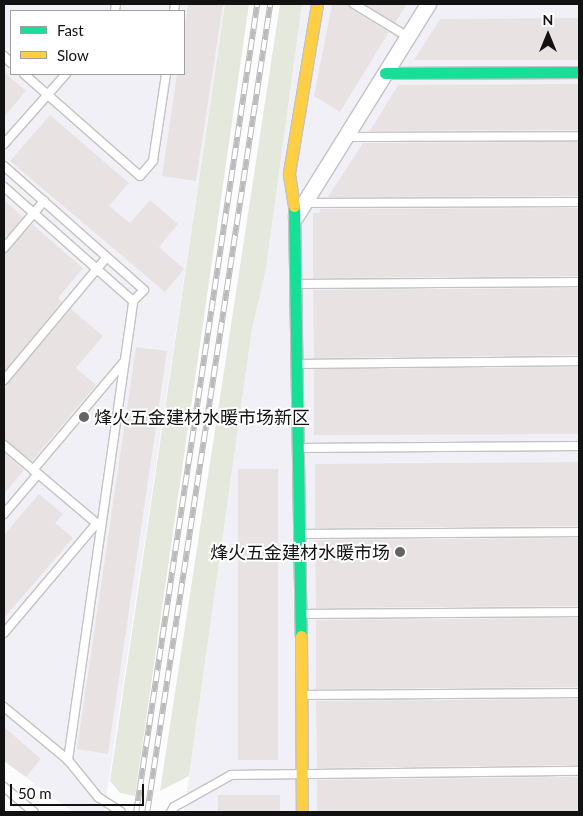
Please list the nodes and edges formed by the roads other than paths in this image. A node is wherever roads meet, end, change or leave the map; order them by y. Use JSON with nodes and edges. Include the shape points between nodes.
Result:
{"nodes":[{"id":1,"x":317,"y":4,"type":"edge"},
{"id":2,"x":354,"y":4,"type":"edge"},
{"id":3,"x":428,"y":4,"type":"edge"},
{"id":4,"x":408,"y":37,"type":"junction"},
{"id":5,"x":579,"y":72,"type":"edge"},
{"id":6,"x":385,"y":73,"type":"junction"},
{"id":7,"x":25,"y":75,"type":"edge"},
{"id":8,"x":65,"y":75,"type":"edge"},
{"id":9,"x":166,"y":75,"type":"edge"},
{"id":10,"x":48,"y":95,"type":"junction"},
{"id":11,"x":579,"y":136,"type":"edge"},
{"id":12,"x":345,"y":137,"type":"junction"},
{"id":13,"x":4,"y":144,"type":"edge"},
{"id":14,"x":4,"y":166,"type":"edge"},
{"id":15,"x":4,"y":187,"type":"edge"},
{"id":16,"x":44,"y":201,"type":"junction"},
{"id":17,"x":579,"y":202,"type":"edge"},
{"id":18,"x":300,"y":209,"type":"junction"},
{"id":19,"x":34,"y":213,"type":"junction"},
{"id":20,"x":4,"y":248,"type":"edge"},
{"id":21,"x":108,"y":257,"type":"junction"},
{"id":22,"x":97,"y":269,"type":"junction"},
{"id":23,"x":579,"y":282,"type":"edge"},
{"id":24,"x":298,"y":284,"type":"junction"},
{"id":25,"x":133,"y":301,"type":"junction"},
{"id":26,"x":579,"y":361,"type":"edge"},
{"id":27,"x":124,"y":362,"type":"junction"},
{"id":28,"x":298,"y":364,"type":"junction"},
{"id":29,"x":4,"y":380,"type":"edge"},
{"id":30,"x":4,"y":445,"type":"edge"},
{"id":31,"x":579,"y":446,"type":"edge"},
{"id":32,"x":299,"y":448,"type":"junction"},
{"id":33,"x":35,"y":472,"type":"junction"},
{"id":34,"x":4,"y":514,"type":"edge"},
{"id":35,"x":99,"y":525,"type":"junction"},
{"id":36,"x":579,"y":532,"type":"edge"},
{"id":37,"x":299,"y":534,"type":"junction"},
{"id":38,"x":579,"y":612,"type":"edge"},
{"id":39,"x":300,"y":614,"type":"junction"},
{"id":40,"x":4,"y":633,"type":"edge"},
{"id":41,"x":579,"y":693,"type":"edge"},
{"id":42,"x":301,"y":695,"type":"junction"},
{"id":43,"x":4,"y":707,"type":"edge"},
{"id":44,"x":68,"y":760,"type":"junction"},
{"id":45,"x":579,"y":771,"type":"edge"},
{"id":46,"x":302,"y":774,"type":"junction"},
{"id":47,"x":4,"y":787,"type":"edge"},
{"id":48,"x":34,"y":812,"type":"edge"},
{"id":49,"x":121,"y":812,"type":"edge"},
{"id":50,"x":171,"y":812,"type":"edge"},
{"id":51,"x":302,"y":812,"type":"edge"}],
"edges":[{"from":1,"to":18,"type":"street","via":[[289,173]]},
{"from":2,"to":4,"type":"lane"},
{"from":3,"to":4,"type":"street"},
{"from":4,"to":6,"type":"street"},
{"from":5,"to":6,"type":"street"},
{"from":6,"to":12,"type":"street"},
{"from":7,"to":10,"type":"lane"},
{"from":8,"to":10,"type":"lane"},
{"from":9,"to":10,"type":"lane","via":[[153,161],[140,176]]},
{"from":10,"to":13,"type":"lane"},
{"from":11,"to":12,"type":"lane"},
{"from":12,"to":18,"type":"street"},
{"from":14,"to":16,"type":"lane"},
{"from":15,"to":19,"type":"lane"},
{"from":16,"to":19,"type":"lane"},
{"from":16,"to":21,"type":"lane"},
{"from":17,"to":18,"type":"lane"},
{"from":18,"to":24,"type":"street"},
{"from":19,"to":20,"type":"lane"},
{"from":19,"to":22,"type":"lane"},
{"from":21,"to":22,"type":"lane"},
{"from":21,"to":25,"type":"lane","via":[[144,290]]},
{"from":22,"to":25,"type":"lane"},
{"from":22,"to":29,"type":"lane"},
{"from":23,"to":24,"type":"lane"},
{"from":24,"to":28,"type":"street"},
{"from":25,"to":27,"type":"lane"},
{"from":26,"to":28,"type":"lane"},
{"from":27,"to":33,"type":"lane"},
{"from":27,"to":35,"type":"lane"},
{"from":28,"to":32,"type":"street"},
{"from":30,"to":33,"type":"lane"},
{"from":31,"to":32,"type":"lane"},
{"from":32,"to":37,"type":"street"},
{"from":33,"to":34,"type":"lane"},
{"from":33,"to":35,"type":"lane"},
{"from":35,"to":40,"type":"lane"},
{"from":35,"to":44,"type":"lane"},
{"from":36,"to":37,"type":"lane"},
{"from":37,"to":39,"type":"street"},
{"from":38,"to":39,"type":"lane"},
{"from":39,"to":42,"type":"street"},
{"from":41,"to":42,"type":"lane"},
{"from":42,"to":46,"type":"street"},
{"from":43,"to":44,"type":"lane"},
{"from":44,"to":49,"type":"lane","via":[[98,797]]},
{"from":45,"to":46,"type":"lane"},
{"from":46,"to":50,"type":"lane","via":[[231,775],[174,807]]},
{"from":46,"to":51,"type":"street"},
{"from":47,"to":48,"type":"lane"}]}
